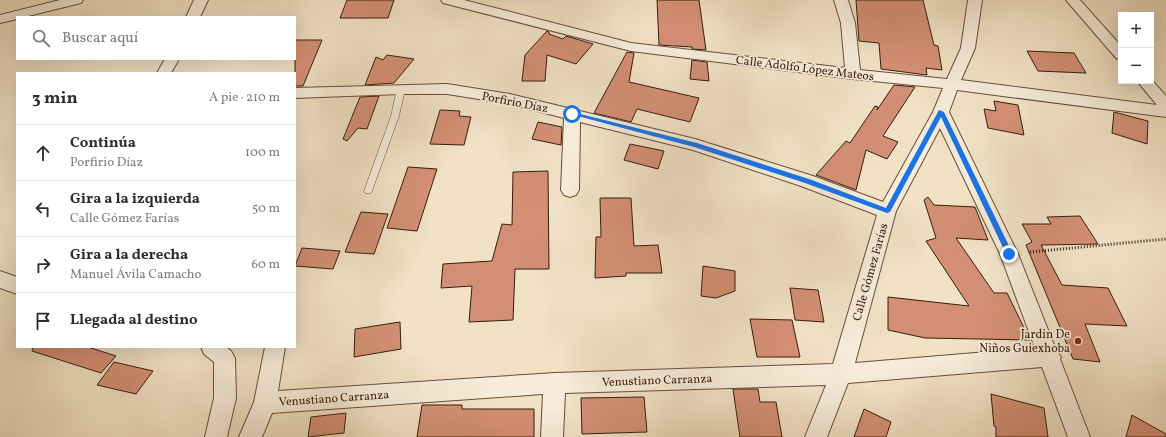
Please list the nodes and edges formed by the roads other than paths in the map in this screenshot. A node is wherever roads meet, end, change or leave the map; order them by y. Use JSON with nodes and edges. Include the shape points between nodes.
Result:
{"nodes":[{"id":1,"x":76,"y":0,"type":"edge"},
{"id":2,"x":201,"y":0,"type":"edge"},
{"id":3,"x":448,"y":0,"type":"edge"},
{"id":4,"x":841,"y":0,"type":"edge"},
{"id":5,"x":976,"y":0,"type":"edge"},
{"id":6,"x":1073,"y":0,"type":"edge"},
{"id":7,"x":193,"y":16,"type":"edge"},
{"id":8,"x":0,"y":19,"type":"edge"},
{"id":9,"x":1118,"y":52,"type":"edge"},
{"id":10,"x":171,"y":60,"type":"edge"},
{"id":11,"x":165,"y":72,"type":"edge"},
{"id":12,"x":852,"y":74,"type":"junction"},
{"id":13,"x":952,"y":84,"type":"junction"},
{"id":14,"x":1147,"y":84,"type":"edge"},
{"id":15,"x":401,"y":89,"type":"junction"},
{"id":16,"x":296,"y":93,"type":"edge"},
{"id":17,"x":1166,"y":106,"type":"edge"},
{"id":18,"x":941,"y":112,"type":"junction"},
{"id":19,"x":1166,"y":112,"type":"edge"},
{"id":20,"x":572,"y":114,"type":"junction"},
{"id":21,"x":570,"y":190,"type":"dead end"},
{"id":22,"x":368,"y":191,"type":"dead end"},
{"id":23,"x":887,"y":211,"type":"junction"},
{"id":24,"x":0,"y":279,"type":"edge"},
{"id":25,"x":16,"y":286,"type":"edge"},
{"id":26,"x":212,"y":348,"type":"edge"},
{"id":27,"x":275,"y":348,"type":"edge"},
{"id":28,"x":1050,"y":357,"type":"junction"},
{"id":29,"x":841,"y":374,"type":"junction"},
{"id":30,"x":555,"y":383,"type":"junction"},
{"id":31,"x":265,"y":403,"type":"junction"},
{"id":32,"x":216,"y":437,"type":"edge"},
{"id":33,"x":250,"y":437,"type":"edge"},
{"id":34,"x":552,"y":437,"type":"edge"},
{"id":35,"x":816,"y":437,"type":"edge"},
{"id":36,"x":1079,"y":437,"type":"edge"}],
"edges":[{"from":1,"to":8,"type":"street"},
{"from":2,"to":7,"type":"street"},
{"from":3,"to":12,"type":"street","name":"Calle Adolfo López Mateos","via":[[631,47]]},
{"from":4,"to":12,"type":"street","via":[[848,23]]},
{"from":5,"to":13,"type":"street","name":"Calle Gómez Farías","via":[[968,48]]},
{"from":6,"to":9,"type":"street"},
{"from":10,"to":11,"type":"street"},
{"from":12,"to":13,"type":"street","name":"Calle Adolfo López Mateos"},
{"from":13,"to":18,"type":"street","name":"Calle Gómez Farías"},
{"from":13,"to":19,"type":"street","name":"Calle Adolfo López Mateos"},
{"from":14,"to":17,"type":"street"},
{"from":15,"to":16,"type":"street","name":"Porfirio Díaz"},
{"from":15,"to":20,"type":"street","name":"Porfirio Díaz","via":[[447,89],[510,99]]},
{"from":15,"to":22,"type":"lane","via":[[395,116]]},
{"from":18,"to":23,"type":"street","name":"Calle Gómez Farías"},
{"from":18,"to":28,"type":"street","via":[[1009,254]]},
{"from":20,"to":21,"type":"street"},
{"from":20,"to":23,"type":"street","name":"Porfirio Díaz","via":[[695,145],[807,181]]},
{"from":23,"to":29,"type":"street","name":"Calle Gómez Farías"},
{"from":24,"to":25,"type":"street"},
{"from":26,"to":32,"type":"street","via":[[224,358],[225,398]]},
{"from":27,"to":31,"type":"street"},
{"from":28,"to":29,"type":"street","name":"Venustiano Carranza"},
{"from":28,"to":36,"type":"street"},
{"from":29,"to":30,"type":"street","name":"Venustiano Carranza"},
{"from":29,"to":35,"type":"street","name":"Calle Gómez Farías"},
{"from":30,"to":31,"type":"street","name":"Venustiano Carranza"},
{"from":30,"to":34,"type":"street"},
{"from":31,"to":33,"type":"street"}]}
